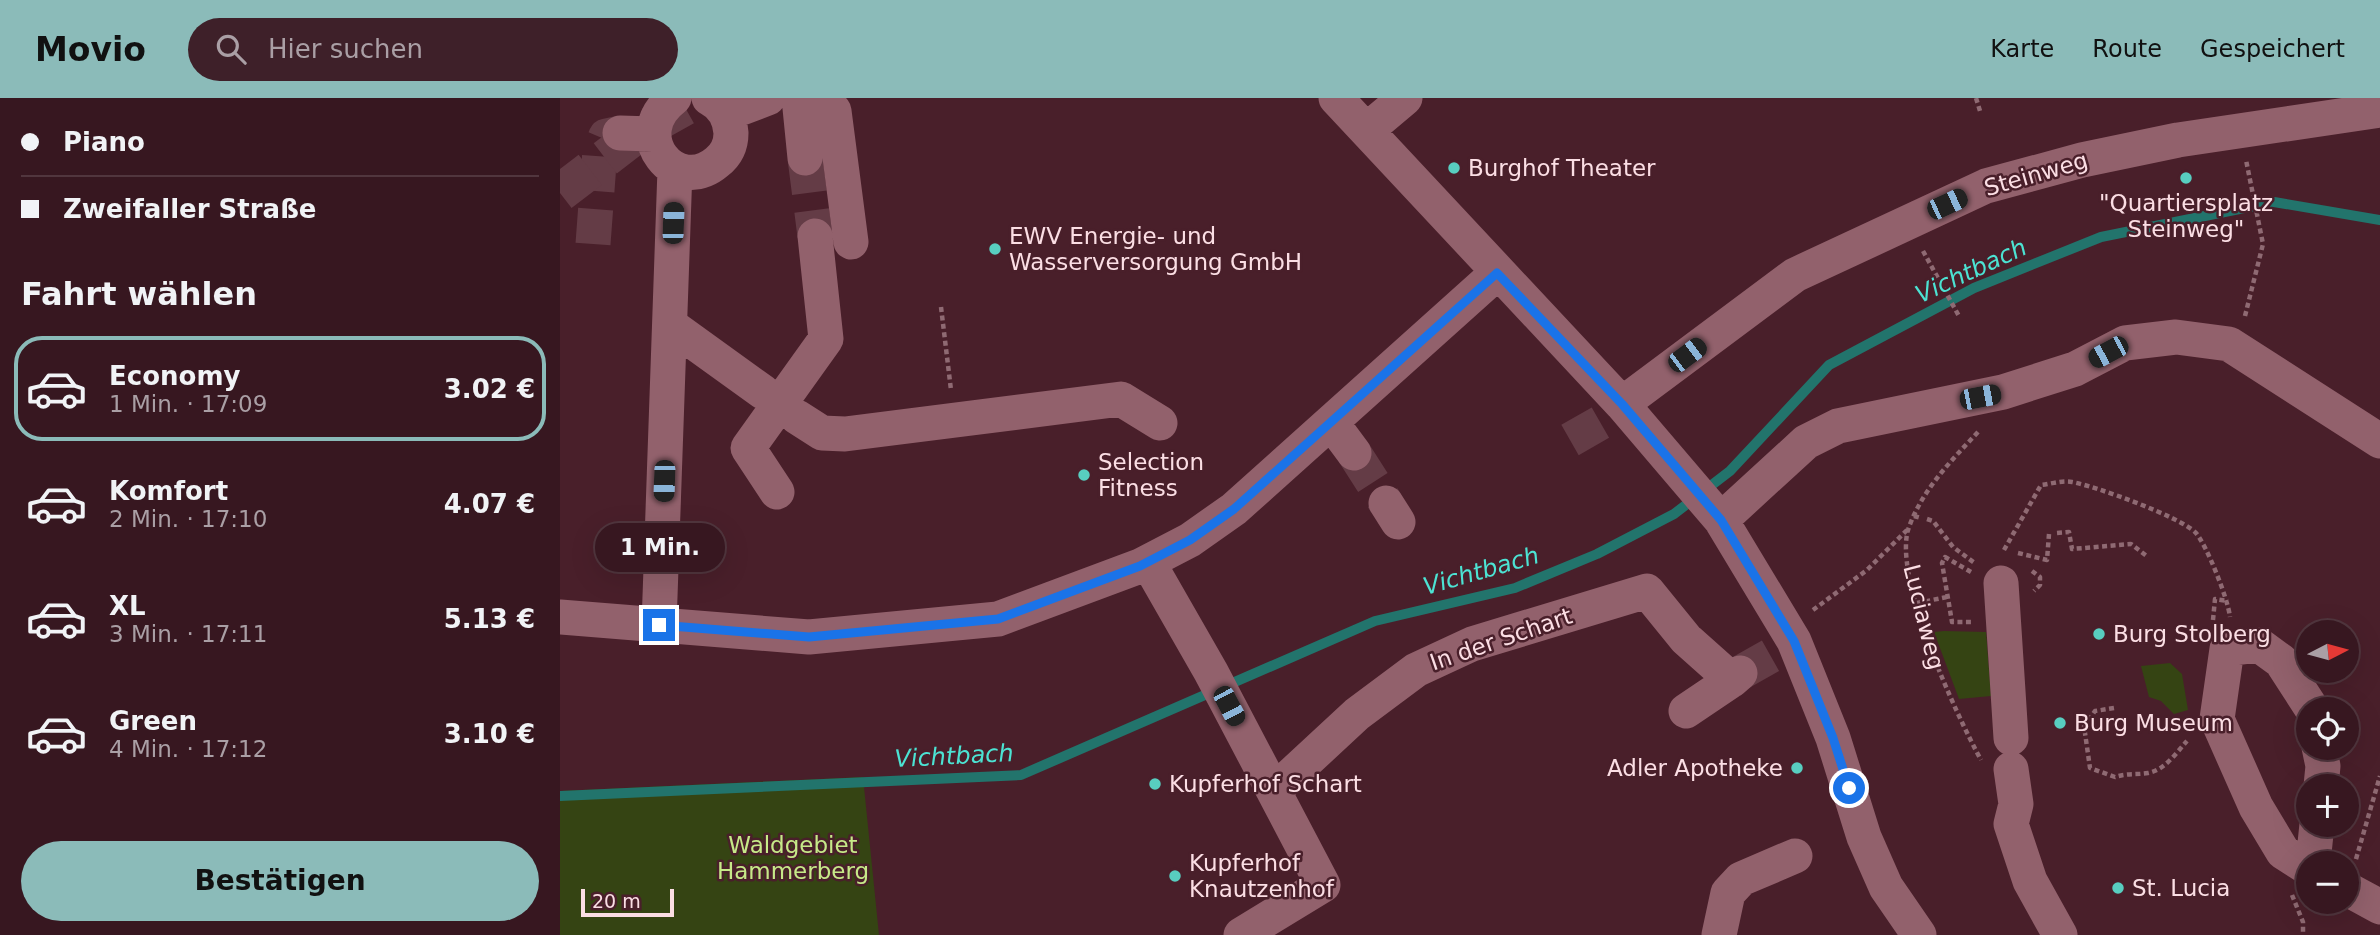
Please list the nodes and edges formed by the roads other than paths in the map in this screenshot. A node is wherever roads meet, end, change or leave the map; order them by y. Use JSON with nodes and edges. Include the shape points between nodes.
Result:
{"nodes":[{"id":1,"x":768,"y":98,"type":"edge"},
{"id":2,"x":799,"y":98,"type":"edge"},
{"id":3,"x":824,"y":98,"type":"edge"},
{"id":4,"x":1336,"y":98,"type":"edge"},
{"id":5,"x":1405,"y":98,"type":"edge"},
{"id":6,"x":718,"y":106,"type":"edge"},
{"id":7,"x":2374,"y":106,"type":"edge"},
{"id":8,"x":652,"y":114,"type":"edge"},
{"id":9,"x":1367,"y":130,"type":"junction"},
{"id":10,"x":805,"y":158,"type":"tunnel mouth"},
{"id":11,"x":675,"y":169,"type":"junction"},
{"id":12,"x":814,"y":236,"type":"tunnel mouth"},
{"id":13,"x":851,"y":242,"type":"dead end"},
{"id":14,"x":1497,"y":273,"type":"junction"},
{"id":15,"x":670,"y":325,"type":"junction"},
{"id":16,"x":763,"y":392,"type":"dead end"},
{"id":17,"x":1620,"y":410,"type":"junction"},
{"id":18,"x":797,"y":416,"type":"dead end"},
{"id":19,"x":1331,"y":422,"type":"junction"},
{"id":20,"x":1160,"y":423,"type":"dead end"},
{"id":21,"x":2380,"y":441,"type":"edge"},
{"id":22,"x":1354,"y":453,"type":"tunnel mouth"},
{"id":23,"x":777,"y":492,"type":"dead end"},
{"id":24,"x":1715,"y":512,"type":"junction"},
{"id":25,"x":1148,"y":562,"type":"junction"},
{"id":26,"x":2003,"y":566,"type":"road end"},
{"id":27,"x":560,"y":617,"type":"edge"},
{"id":28,"x":659,"y":625,"type":"junction"},
{"id":29,"x":2304,"y":697,"type":"edge"},
{"id":30,"x":1686,"y":710,"type":"dead end"},
{"id":31,"x":1274,"y":792,"type":"junction"},
{"id":32,"x":1795,"y":856,"type":"dead end"},
{"id":33,"x":2296,"y":860,"type":"edge"},
{"id":34,"x":2359,"y":886,"type":"edge"},
{"id":35,"x":2380,"y":907,"type":"edge"},
{"id":36,"x":1241,"y":935,"type":"edge"},
{"id":37,"x":1719,"y":935,"type":"edge"},
{"id":38,"x":1919,"y":935,"type":"edge"},
{"id":39,"x":2060,"y":935,"type":"edge"}],
"edges":[{"from":1,"to":6,"type":"street"},
{"from":2,"to":10,"type":"street"},
{"from":3,"to":13,"type":"street","via":[[834,111]]},
{"from":4,"to":9,"type":"street"},
{"from":5,"to":9,"type":"street"},
{"from":6,"to":11,"type":"street","via":[[731,138],[721,159],[699,172]]},
{"from":7,"to":17,"type":"street","name":"Steinweg","via":[[2178,139],[1986,186],[1796,275]]},
{"from":8,"to":11,"type":"street","via":[[657,150]]},
{"from":9,"to":14,"type":"street"},
{"from":11,"to":15,"type":"street"},
{"from":12,"to":23,"type":"street","via":[[826,339],[747,447]]},
{"from":14,"to":17,"type":"street"},
{"from":14,"to":19,"type":"street"},
{"from":15,"to":16,"type":"street"},
{"from":15,"to":28,"type":"street"},
{"from":17,"to":24,"type":"street","via":[[1685,474]]},
{"from":18,"to":20,"type":"street","via":[[822,433],[845,434],[1121,399]]},
{"from":19,"to":22,"type":"street"},
{"from":19,"to":25,"type":"street","via":[[1234,509]]},
{"from":21,"to":24,"type":"street","via":[[2229,344],[2176,337],[2124,343],[2075,369],[2003,393],[1838,426],[1806,442]]},
{"from":24,"to":38,"type":"street","via":[[1833,738],[1864,837],[1886,887]]},
{"from":25,"to":28,"type":"street","via":[[998,619],[809,637]]},
{"from":25,"to":31,"type":"street"},
{"from":26,"to":39,"type":"street","via":[[2003,759],[2016,804],[2011,824],[2030,881]]},
{"from":27,"to":28,"type":"street"},
{"from":29,"to":33,"type":"street","via":[[2281,661],[2259,645],[2227,649],[2217,719],[2256,807],[2283,852]]},
{"from":30,"to":31,"type":"street","name":"In der Schart","via":[[1736,676],[1686,639],[1647,591],[1472,644],[1416,670],[1357,714]]},
{"from":31,"to":36,"type":"street","via":[[1324,885]]},
{"from":32,"to":37,"type":"street","via":[[1741,879],[1728,893]]},
{"from":34,"to":35,"type":"street"}]}
